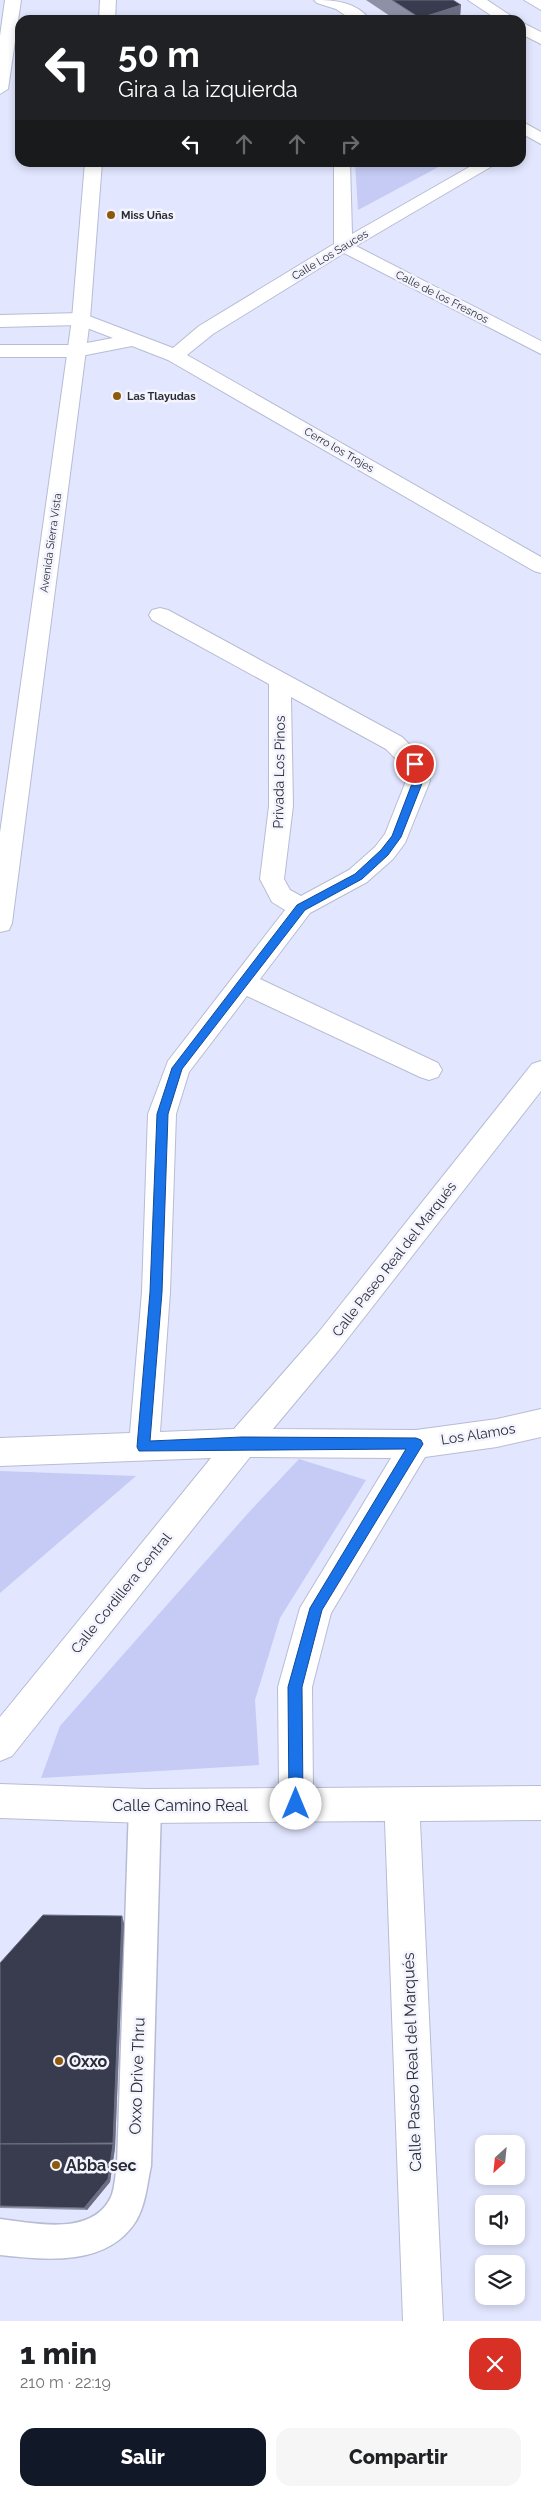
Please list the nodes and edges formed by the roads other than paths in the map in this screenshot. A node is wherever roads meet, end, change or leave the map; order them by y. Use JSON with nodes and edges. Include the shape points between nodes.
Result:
{"nodes":[{"id":1,"x":12,"y":0,"type":"edge"},
{"id":2,"x":108,"y":0,"type":"edge"},
{"id":3,"x":322,"y":0,"type":"edge"},
{"id":4,"x":476,"y":0,"type":"edge"},
{"id":5,"x":532,"y":0,"type":"edge"},
{"id":6,"x":541,"y":5,"type":"edge"},
{"id":7,"x":341,"y":13,"type":"edge"},
{"id":8,"x":107,"y":15,"type":"edge"},
{"id":9,"x":501,"y":15,"type":"edge"},
{"id":10,"x":526,"y":30,"type":"edge"},
{"id":11,"x":541,"y":39,"type":"edge"},
{"id":12,"x":0,"y":89,"type":"edge"},
{"id":13,"x":526,"y":129,"type":"edge"},
{"id":14,"x":539,"y":138,"type":"edge"},
{"id":15,"x":526,"y":144,"type":"edge"},
{"id":16,"x":94,"y":167,"type":"edge"},
{"id":17,"x":342,"y":167,"type":"edge"},
{"id":18,"x":483,"y":167,"type":"edge"},
{"id":19,"x":344,"y":246,"type":"junction"},
{"id":20,"x":80,"y":319,"type":"junction"},
{"id":21,"x":0,"y":321,"type":"edge"},
{"id":22,"x":133,"y":340,"type":"junction"},
{"id":23,"x":541,"y":348,"type":"edge"},
{"id":24,"x":76,"y":350,"type":"junction"},
{"id":25,"x":0,"y":351,"type":"edge"},
{"id":26,"x":175,"y":356,"type":"junction"},
{"id":27,"x":541,"y":566,"type":"edge"},
{"id":28,"x":160,"y":615,"type":"dead end"},
{"id":29,"x":280,"y":681,"type":"junction"},
{"id":30,"x":301,"y":907,"type":"junction"},
{"id":31,"x":0,"y":923,"type":"edge"},
{"id":32,"x":244,"y":983,"type":"junction"},
{"id":33,"x":429,"y":1070,"type":"dead end"},
{"id":34,"x":541,"y":1071,"type":"edge"},
{"id":35,"x":541,"y":1423,"type":"edge"},
{"id":36,"x":242,"y":1443,"type":"junction"},
{"id":37,"x":416,"y":1444,"type":"junction"},
{"id":38,"x":144,"y":1447,"type":"junction"},
{"id":39,"x":0,"y":1452,"type":"edge"},
{"id":40,"x":0,"y":1744,"type":"edge"},
{"id":41,"x":0,"y":1801,"type":"edge"},
{"id":42,"x":541,"y":1802,"type":"edge"},
{"id":43,"x":402,"y":1803,"type":"junction"},
{"id":44,"x":296,"y":1804,"type":"junction"},
{"id":45,"x":146,"y":1806,"type":"junction"},
{"id":46,"x":0,"y":2238,"type":"edge"},
{"id":47,"x":423,"y":2321,"type":"edge"}],
"edges":[{"from":1,"to":12,"type":"street"},
{"from":2,"to":8,"type":"street"},
{"from":3,"to":7,"type":"street"},
{"from":4,"to":9,"type":"street"},
{"from":5,"to":6,"type":"street"},
{"from":10,"to":11,"type":"street"},
{"from":13,"to":14,"type":"street"},
{"from":14,"to":15,"type":"street"},
{"from":16,"to":20,"type":"street","name":"Avenida Sierra Vista"},
{"from":17,"to":19,"type":"street"},
{"from":18,"to":19,"type":"street","name":"Calle Los Sauces"},
{"from":19,"to":23,"type":"street","name":"Calle de los Fresnos"},
{"from":19,"to":26,"type":"street","name":"Calle Los Sauces","via":[[206,330]]},
{"from":20,"to":21,"type":"street"},
{"from":20,"to":22,"type":"street","name":"Cerro los Trojes"},
{"from":20,"to":24,"type":"street","name":"Avenida Sierra Vista"},
{"from":22,"to":24,"type":"street"},
{"from":22,"to":26,"type":"street","name":"Cerro los Trojes"},
{"from":24,"to":25,"type":"street"},
{"from":24,"to":31,"type":"street","name":"Avenida Sierra Vista"},
{"from":26,"to":27,"type":"street","name":"Cerro los Trojes"},
{"from":28,"to":29,"type":"street"},
{"from":29,"to":30,"type":"street","name":"Privada Los Pinos","via":[[281,806],[272,879],[281,896]]},
{"from":29,"to":30,"type":"street","via":[[394,743],[415,764],[418,781],[396,837],[384,853],[358,876]]},
{"from":30,"to":32,"type":"street"},
{"from":32,"to":33,"type":"street"},
{"from":32,"to":38,"type":"street","via":[[177,1068],[162,1114],[156,1292]]},
{"from":34,"to":36,"type":"street","name":"Calle Paseo Real del Marqués","via":[[328,1342]]},
{"from":35,"to":37,"type":"street","name":"Los Alamos","via":[[497,1433]]},
{"from":36,"to":37,"type":"street","name":"Los Alamos"},
{"from":36,"to":38,"type":"street","name":"Los Alamos"},
{"from":36,"to":40,"type":"street","name":"Calle Cordillera Central"},
{"from":37,"to":44,"type":"street","via":[[316,1608],[295,1687]]},
{"from":38,"to":39,"type":"street","name":"Los Alamos"},
{"from":41,"to":45,"type":"street","name":"Calle Camino Real"},
{"from":42,"to":43,"type":"street","name":"Calle Camino Real"},
{"from":43,"to":44,"type":"street","name":"Calle Camino Real"},
{"from":43,"to":47,"type":"street","name":"Calle Paseo Real del Marqués"},
{"from":44,"to":45,"type":"street","name":"Calle Camino Real"},
{"from":45,"to":46,"type":"lane","name":"Oxxo Drive Thru","via":[[134,2166],[124,2207],[102,2232],[59,2244]]}]}
